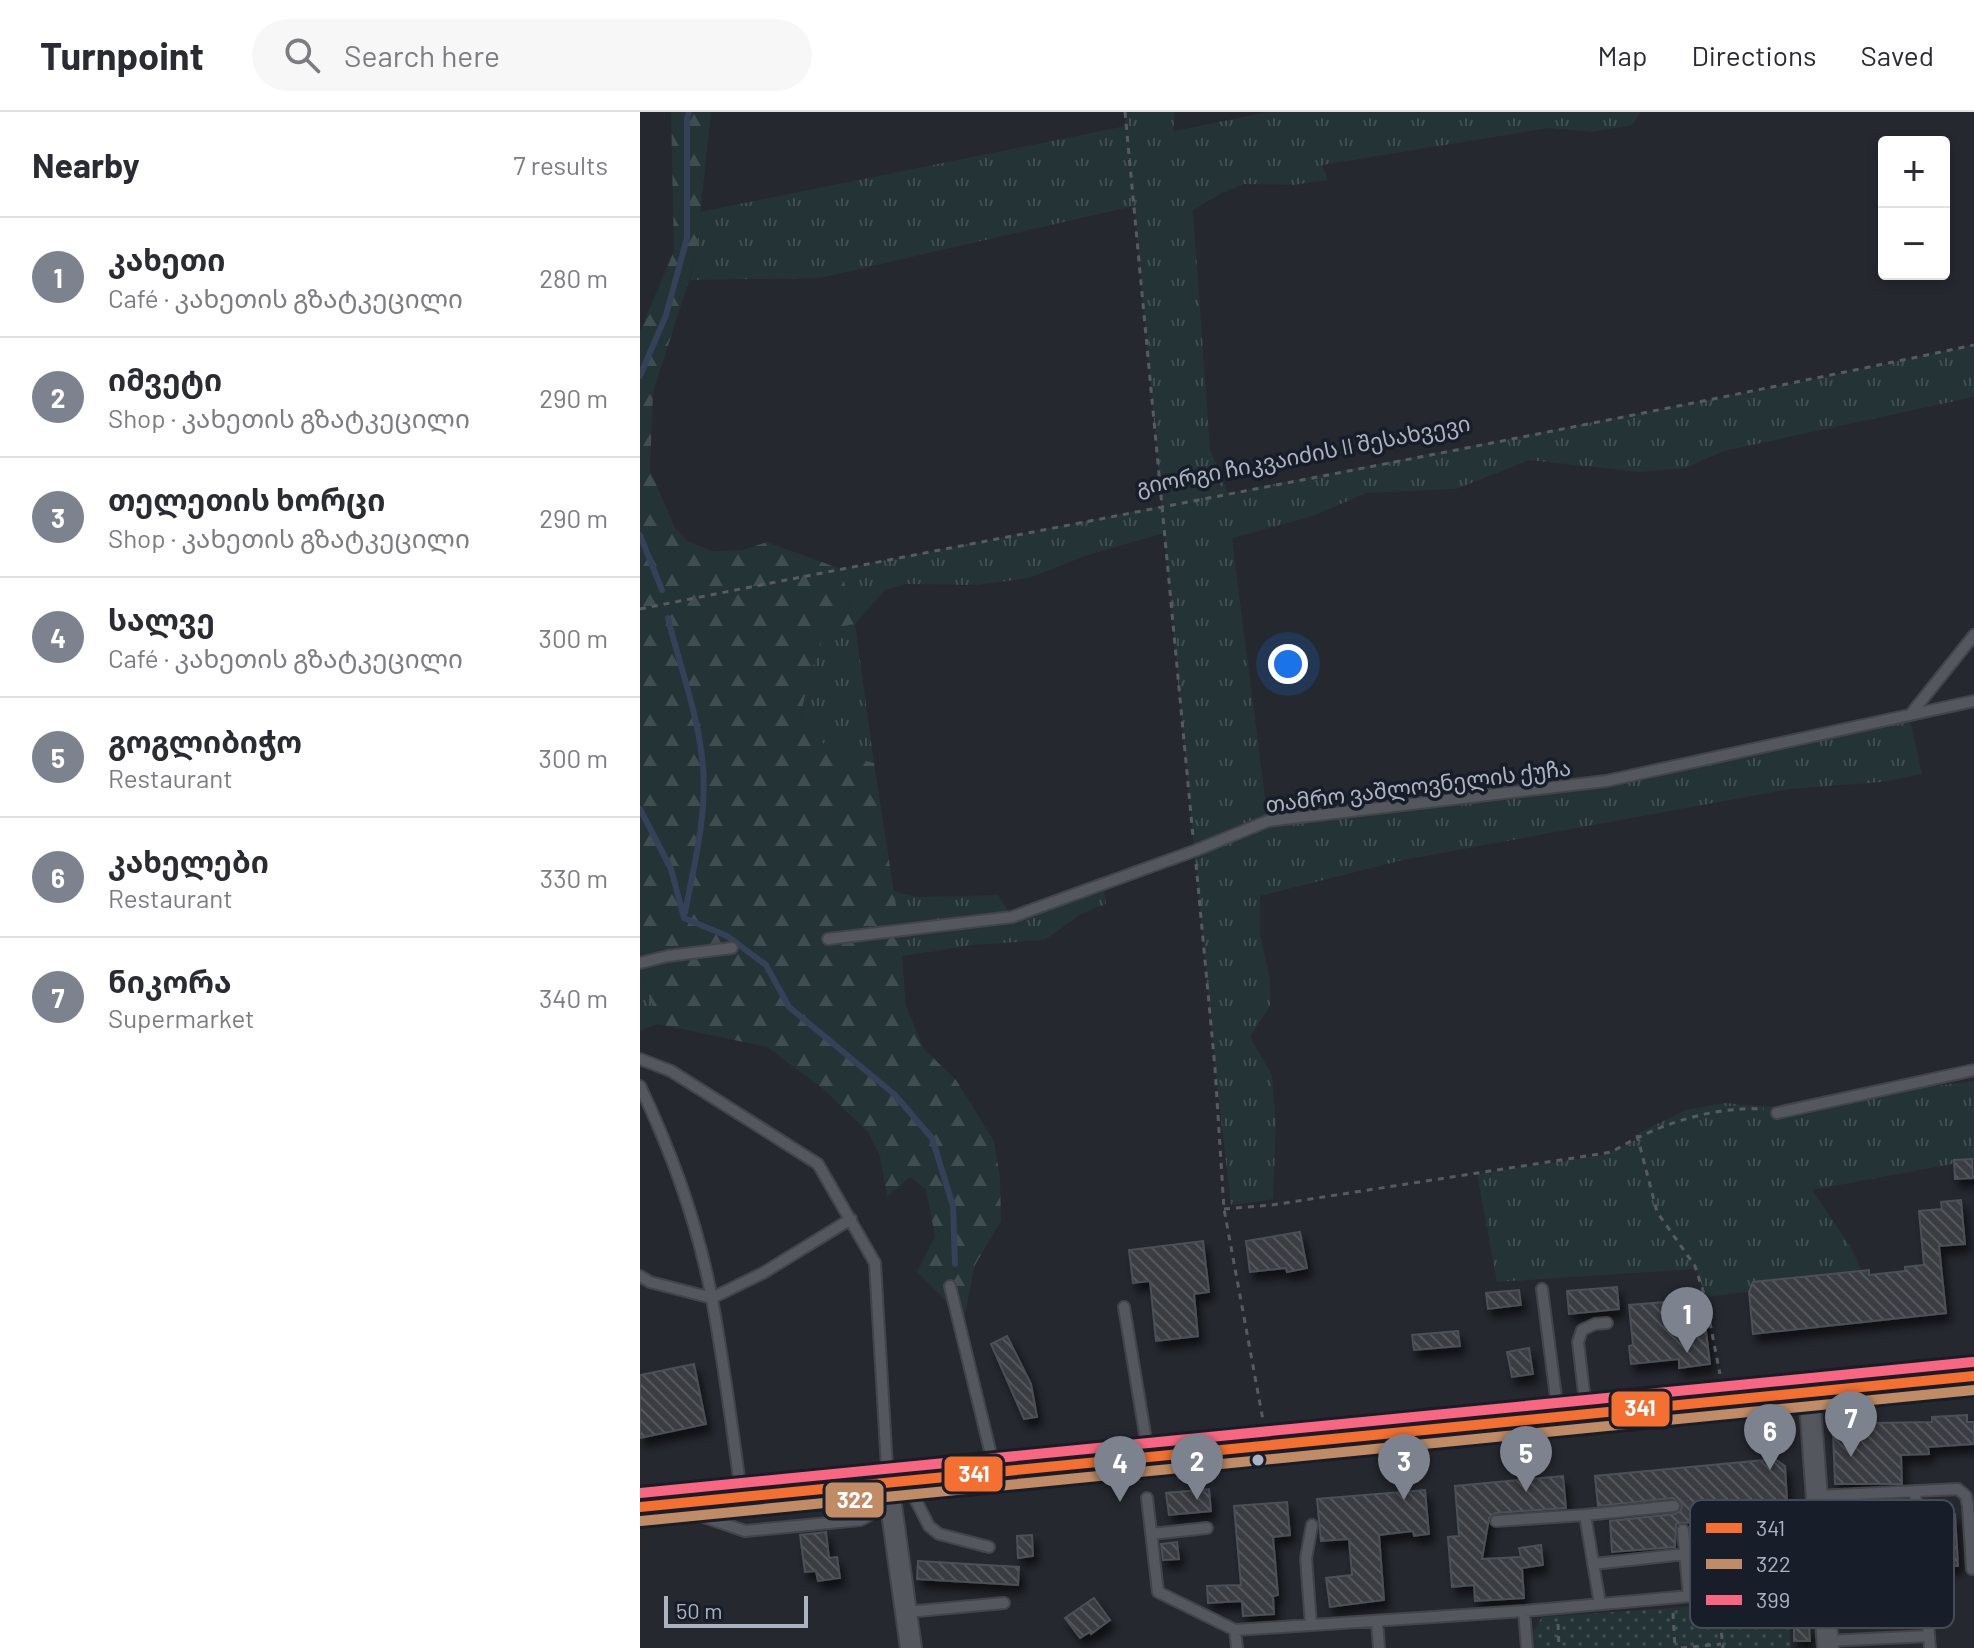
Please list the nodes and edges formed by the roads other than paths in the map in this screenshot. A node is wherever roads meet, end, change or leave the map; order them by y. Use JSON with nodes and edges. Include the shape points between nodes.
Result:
{"nodes":[{"id":1,"x":1974,"y":635,"type":"edge"},
{"id":2,"x":1974,"y":701,"type":"edge"},
{"id":3,"x":1909,"y":715,"type":"junction"},
{"id":4,"x":828,"y":939,"type":"dead end"},
{"id":5,"x":732,"y":948,"type":"dead end"},
{"id":6,"x":640,"y":963,"type":"edge"},
{"id":7,"x":640,"y":1059,"type":"edge"},
{"id":8,"x":1974,"y":1070,"type":"edge"},
{"id":9,"x":640,"y":1086,"type":"edge"},
{"id":10,"x":1777,"y":1113,"type":"road end"},
{"id":11,"x":851,"y":1219,"type":"junction"},
{"id":12,"x":640,"y":1276,"type":"edge"},
{"id":13,"x":950,"y":1286,"type":"dead end"},
{"id":14,"x":1542,"y":1289,"type":"dead end"},
{"id":15,"x":712,"y":1298,"type":"junction"},
{"id":16,"x":1124,"y":1307,"type":"dead end"},
{"id":17,"x":1607,"y":1323,"type":"dead end"},
{"id":18,"x":1974,"y":1376,"type":"edge"},
{"id":19,"x":1809,"y":1391,"type":"junction"},
{"id":20,"x":1572,"y":1414,"type":"junction"},
{"id":21,"x":1149,"y":1458,"type":"junction"},
{"id":22,"x":996,"y":1473,"type":"junction"},
{"id":23,"x":897,"y":1483,"type":"junction"},
{"id":24,"x":1915,"y":1491,"type":"junction"},
{"id":25,"x":1817,"y":1496,"type":"junction"},
{"id":26,"x":1970,"y":1496,"type":"edge"},
{"id":27,"x":742,"y":1498,"type":"junction"},
{"id":28,"x":1147,"y":1498,"type":"dead end"},
{"id":29,"x":1817,"y":1500,"type":"edge"},
{"id":30,"x":1916,"y":1500,"type":"edge"},
{"id":31,"x":656,"y":1506,"type":"edge"},
{"id":32,"x":1674,"y":1506,"type":"dead end"},
{"id":33,"x":1585,"y":1515,"type":"junction"},
{"id":34,"x":1496,"y":1521,"type":"dead end"},
{"id":35,"x":1312,"y":1525,"type":"dead end"},
{"id":36,"x":1207,"y":1528,"type":"dead end"},
{"id":37,"x":1683,"y":1530,"type":"dead end"},
{"id":38,"x":1151,"y":1534,"type":"junction"},
{"id":39,"x":989,"y":1547,"type":"dead end"},
{"id":40,"x":1685,"y":1554,"type":"junction"},
{"id":41,"x":1593,"y":1564,"type":"junction"},
{"id":42,"x":1972,"y":1569,"type":"dead end"},
{"id":43,"x":1689,"y":1596,"type":"joint"},
{"id":44,"x":1004,"y":1603,"type":"dead end"},
{"id":45,"x":1600,"y":1604,"type":"junction"},
{"id":46,"x":1524,"y":1611,"type":"junction"},
{"id":47,"x":906,"y":1612,"type":"junction"},
{"id":48,"x":1377,"y":1621,"type":"junction"},
{"id":49,"x":1311,"y":1625,"type":"junction"},
{"id":50,"x":1235,"y":1630,"type":"junction"},
{"id":51,"x":1930,"y":1642,"type":"edge"},
{"id":52,"x":1827,"y":1644,"type":"edge"},
{"id":53,"x":911,"y":1648,"type":"edge"},
{"id":54,"x":1237,"y":1648,"type":"edge"},
{"id":55,"x":1379,"y":1648,"type":"edge"},
{"id":56,"x":1527,"y":1648,"type":"edge"}],
"edges":[{"from":1,"to":3,"type":"lane"},
{"from":2,"to":3,"type":"lane","name":"თამრო ვაშლოვნელის ქუჩა"},
{"from":3,"to":4,"type":"lane","name":"თამრო ვაშლოვნელის ქუჩა","via":[[1606,781],[1268,821],[1012,917]]},
{"from":5,"to":6,"type":"lane"},
{"from":7,"to":11,"type":"lane","via":[[671,1071],[818,1164]]},
{"from":8,"to":10,"type":"lane"},
{"from":9,"to":15,"type":"lane","via":[[691,1215]]},
{"from":11,"to":15,"type":"lane"},
{"from":11,"to":23,"type":"lane","via":[[875,1263]]},
{"from":12,"to":15,"type":"lane"},
{"from":13,"to":22,"type":"lane"},
{"from":14,"to":20,"type":"lane"},
{"from":15,"to":27,"type":"lane"},
{"from":16,"to":21,"type":"lane"},
{"from":17,"to":20,"type":"lane","via":[[1582,1330]]},
{"from":18,"to":19,"type":"highway"},
{"from":19,"to":20,"type":"highway"},
{"from":19,"to":25,"type":"street"},
{"from":20,"to":21,"type":"highway"},
{"from":21,"to":22,"type":"highway"},
{"from":22,"to":23,"type":"highway"},
{"from":23,"to":27,"type":"highway"},
{"from":23,"to":31,"type":"lane","via":[[860,1520],[745,1531]]},
{"from":23,"to":39,"type":"lane","via":[[939,1534]]},
{"from":23,"to":47,"type":"street"},
{"from":24,"to":25,"type":"lane"},
{"from":24,"to":26,"type":"lane","via":[[1958,1489]]},
{"from":24,"to":30,"type":"lane"},
{"from":25,"to":29,"type":"street"},
{"from":26,"to":42,"type":"lane"},
{"from":27,"to":31,"type":"highway"},
{"from":28,"to":38,"type":"lane"},
{"from":32,"to":33,"type":"lane"},
{"from":33,"to":34,"type":"lane"},
{"from":33,"to":41,"type":"lane"},
{"from":35,"to":49,"type":"lane","via":[[1306,1558]]},
{"from":36,"to":38,"type":"lane"},
{"from":37,"to":40,"type":"lane"},
{"from":38,"to":50,"type":"lane","via":[[1158,1592]]},
{"from":40,"to":41,"type":"lane"},
{"from":40,"to":43,"type":"lane"},
{"from":41,"to":45,"type":"lane"},
{"from":43,"to":45,"type":"lane"},
{"from":44,"to":47,"type":"lane"},
{"from":45,"to":46,"type":"lane"},
{"from":46,"to":48,"type":"lane"},
{"from":46,"to":56,"type":"lane"},
{"from":47,"to":53,"type":"street"},
{"from":48,"to":49,"type":"lane"},
{"from":48,"to":55,"type":"lane"},
{"from":49,"to":50,"type":"lane"},
{"from":50,"to":54,"type":"lane"},
{"from":51,"to":52,"type":"lane"}]}
